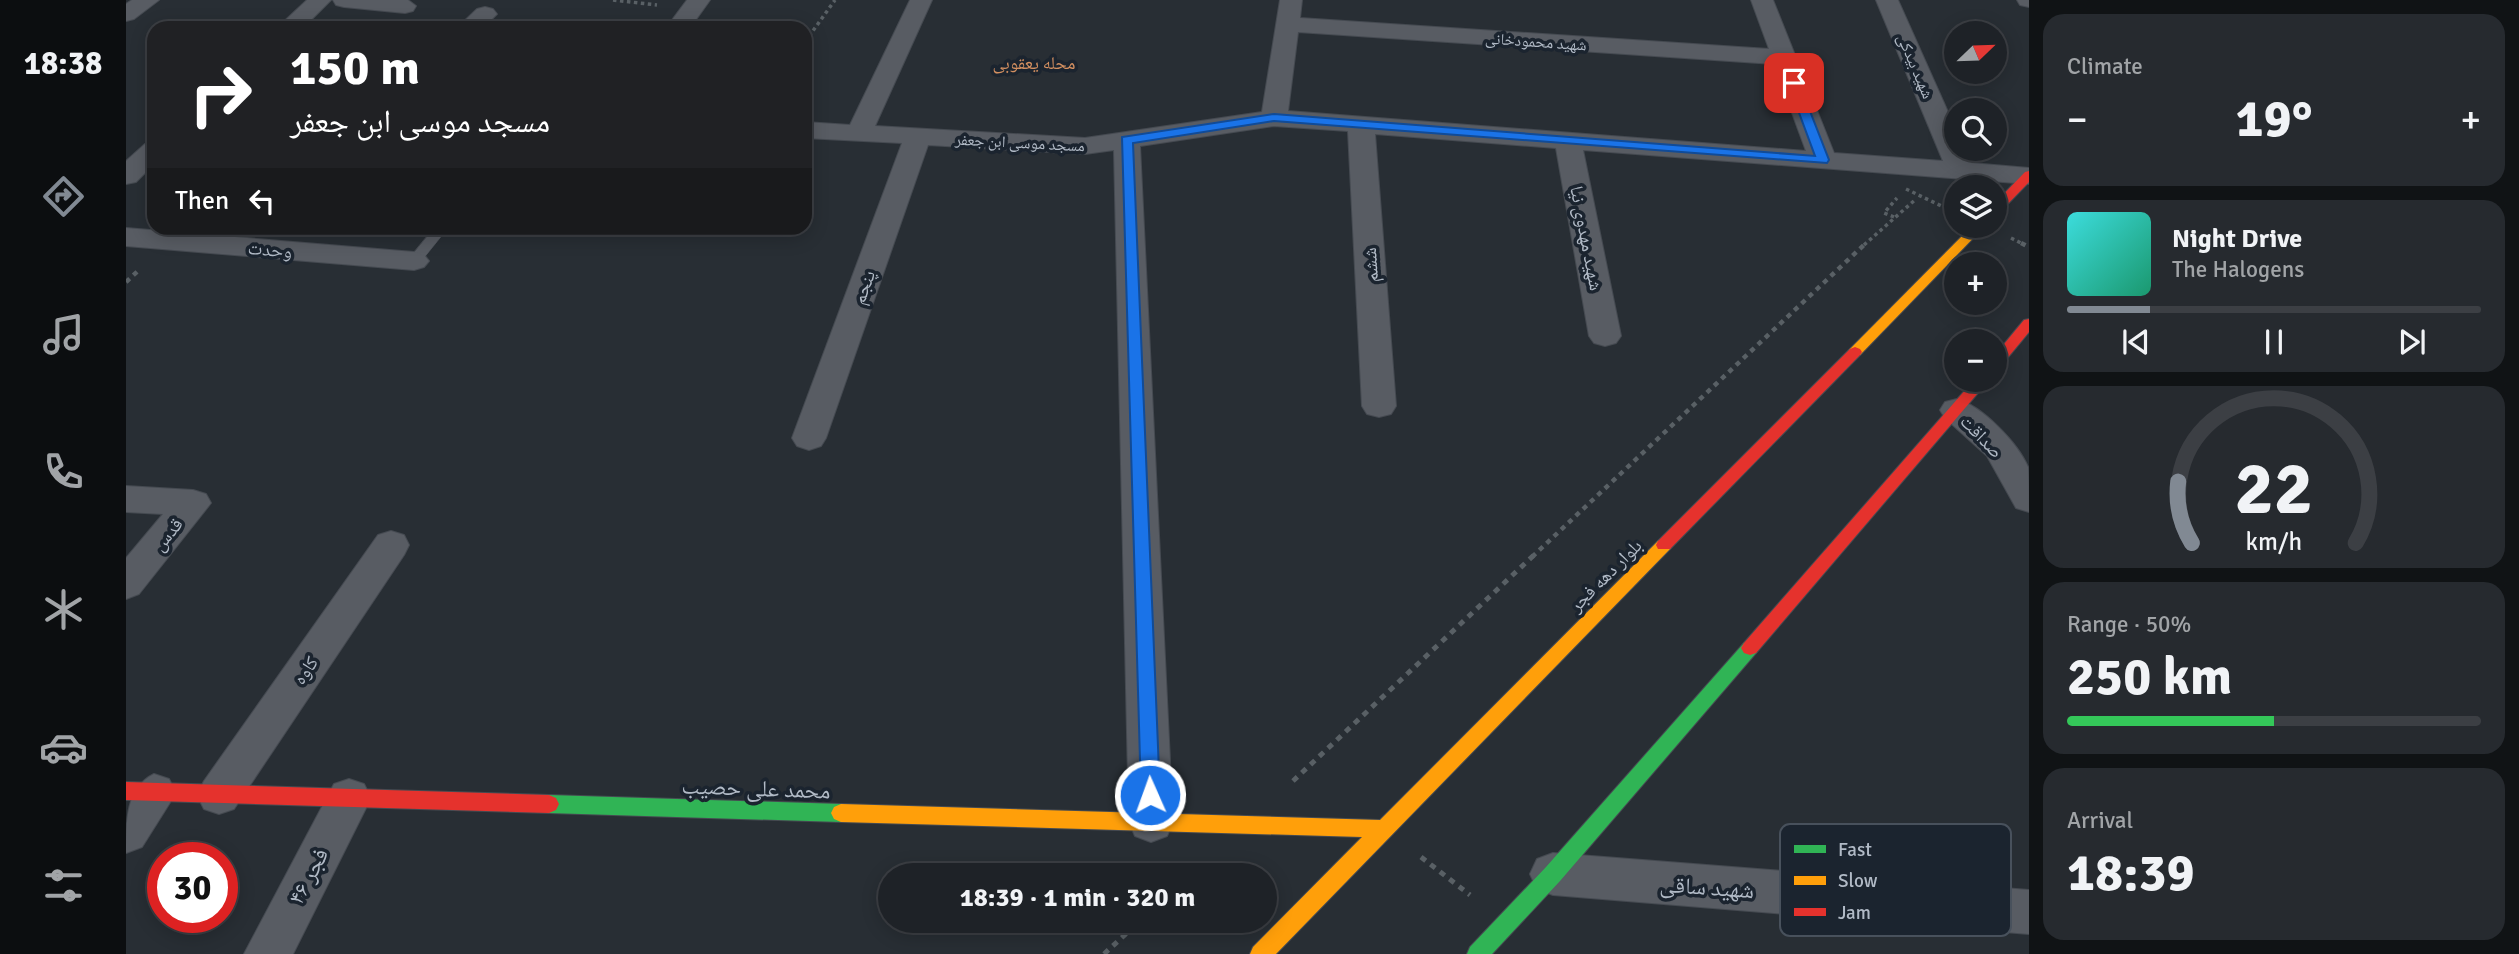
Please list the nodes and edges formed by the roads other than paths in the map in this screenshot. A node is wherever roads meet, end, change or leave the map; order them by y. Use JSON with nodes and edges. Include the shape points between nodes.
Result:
{"nodes":[{"id":1,"x":148,"y":0,"type":"edge"},
{"id":2,"x":320,"y":0,"type":"edge"},
{"id":3,"x":344,"y":0,"type":"edge"},
{"id":4,"x":699,"y":0,"type":"edge"},
{"id":5,"x":921,"y":0,"type":"edge"},
{"id":6,"x":1291,"y":0,"type":"edge"},
{"id":7,"x":1762,"y":0,"type":"edge"},
{"id":8,"x":1887,"y":0,"type":"edge"},
{"id":9,"x":405,"y":6,"type":"dead end"},
{"id":10,"x":126,"y":15,"type":"edge"},
{"id":11,"x":297,"y":21,"type":"edge"},
{"id":12,"x":683,"y":21,"type":"edge"},
{"id":13,"x":1288,"y":24,"type":"junction"},
{"id":14,"x":1784,"y":57,"type":"junction"},
{"id":15,"x":1274,"y":118,"type":"junction"},
{"id":16,"x":1361,"y":124,"type":"junction"},
{"id":17,"x":812,"y":130,"type":"edge"},
{"id":18,"x":859,"y":133,"type":"junction"},
{"id":19,"x":918,"y":137,"type":"junction"},
{"id":20,"x":1127,"y":140,"type":"junction"},
{"id":21,"x":1568,"y":140,"type":"junction"},
{"id":22,"x":147,"y":156,"type":"edge"},
{"id":23,"x":1823,"y":160,"type":"junction"},
{"id":24,"x":1957,"y":170,"type":"junction"},
{"id":25,"x":126,"y":176,"type":"edge"},
{"id":26,"x":2029,"y":176,"type":"edge"},
{"id":27,"x":2007,"y":198,"type":"edge"},
{"id":28,"x":435,"y":235,"type":"edge"},
{"id":29,"x":126,"y":237,"type":"edge"},
{"id":30,"x":1967,"y":238,"type":"edge"},
{"id":31,"x":414,"y":261,"type":"joint"},
{"id":32,"x":2029,"y":323,"type":"edge"},
{"id":33,"x":1605,"y":336,"type":"dead end"},
{"id":34,"x":2007,"y":350,"type":"edge"},
{"id":35,"x":1972,"y":392,"type":"edge"},
{"id":36,"x":1379,"y":406,"type":"dead end"},
{"id":37,"x":1957,"y":410,"type":"junction"},
{"id":38,"x":808,"y":438,"type":"dead end"},
{"id":39,"x":126,"y":499,"type":"edge"},
{"id":40,"x":2029,"y":499,"type":"edge"},
{"id":41,"x":391,"y":545,"type":"dead end"},
{"id":42,"x":126,"y":584,"type":"edge"},
{"id":43,"x":140,"y":792,"type":"edge"},
{"id":44,"x":219,"y":795,"type":"junction"},
{"id":45,"x":349,"y":799,"type":"junction"},
{"id":46,"x":1152,"y":822,"type":"junction"},
{"id":47,"x":1385,"y":829,"type":"junction"},
{"id":48,"x":126,"y":833,"type":"edge"},
{"id":49,"x":1553,"y":874,"type":"junction"},
{"id":50,"x":1780,"y":892,"type":"edge"},
{"id":51,"x":2011,"y":911,"type":"edge"},
{"id":52,"x":2029,"y":912,"type":"edge"},
{"id":53,"x":268,"y":954,"type":"edge"},
{"id":54,"x":1261,"y":954,"type":"edge"},
{"id":55,"x":1478,"y":954,"type":"edge"}],
"edges":[{"from":1,"to":10,"type":"street"},
{"from":2,"to":11,"type":"street"},
{"from":3,"to":9,"type":"street"},
{"from":4,"to":12,"type":"street"},
{"from":5,"to":18,"type":"street"},
{"from":6,"to":13,"type":"street"},
{"from":7,"to":14,"type":"street"},
{"from":8,"to":24,"type":"street","name":"شهید بیدکی"},
{"from":13,"to":14,"type":"street","name":"شهید محمودخانی"},
{"from":13,"to":15,"type":"street"},
{"from":14,"to":23,"type":"street"},
{"from":15,"to":16,"type":"street","name":"مسجد موسی ابن جعفر"},
{"from":15,"to":20,"type":"street","name":"مسجد موسی ابن جعفر"},
{"from":16,"to":21,"type":"street","name":"مسجد موسی ابن جعفر"},
{"from":16,"to":36,"type":"street","name":"ششم"},
{"from":17,"to":18,"type":"street","name":"مسجد موسی ابن جعفر"},
{"from":18,"to":19,"type":"street","name":"مسجد موسی ابن جعفر"},
{"from":19,"to":20,"type":"street","name":"مسجد موسی ابن جعفر","via":[[1085,146]]},
{"from":19,"to":38,"type":"street","name":"پنجم"},
{"from":20,"to":46,"type":"street"},
{"from":21,"to":23,"type":"street","name":"مسجد موسی ابن جعفر"},
{"from":21,"to":33,"type":"street","name":"شهید مهدوی نیا"},
{"from":22,"to":25,"type":"street"},
{"from":23,"to":24,"type":"street","name":"مسجد موسی ابن جعفر"},
{"from":24,"to":26,"type":"street","name":"مسجد موسی ابن جعفر"},
{"from":26,"to":27,"type":"main road"},
{"from":28,"to":31,"type":"lane"},
{"from":29,"to":31,"type":"street","name":"وحدت"},
{"from":30,"to":47,"type":"main road","name":"بلوار دهه فجر"},
{"from":32,"to":34,"type":"main road"},
{"from":35,"to":37,"type":"main road"},
{"from":37,"to":40,"type":"street","name":"صداقت","via":[[1999,448]]},
{"from":37,"to":49,"type":"main road"},
{"from":39,"to":42,"type":"street","name":"قدس","via":[[193,502]]},
{"from":41,"to":44,"type":"street","name":"کاوه"},
{"from":43,"to":44,"type":"main road","name":"محمد علی حصیب"},
{"from":43,"to":48,"type":"street"},
{"from":44,"to":45,"type":"main road","name":"محمد علی حصیب"},
{"from":45,"to":46,"type":"main road","name":"محمد علی حصیب"},
{"from":45,"to":53,"type":"street","name":"فجر ۴۶"},
{"from":46,"to":47,"type":"main road","name":"محمد علی حصیب"},
{"from":47,"to":54,"type":"main road","name":"بلوار دهه فجر"},
{"from":49,"to":50,"type":"street","name":"شهید ساقی"},
{"from":49,"to":55,"type":"main road"},
{"from":51,"to":52,"type":"street","name":"شهید ساقی"}]}
